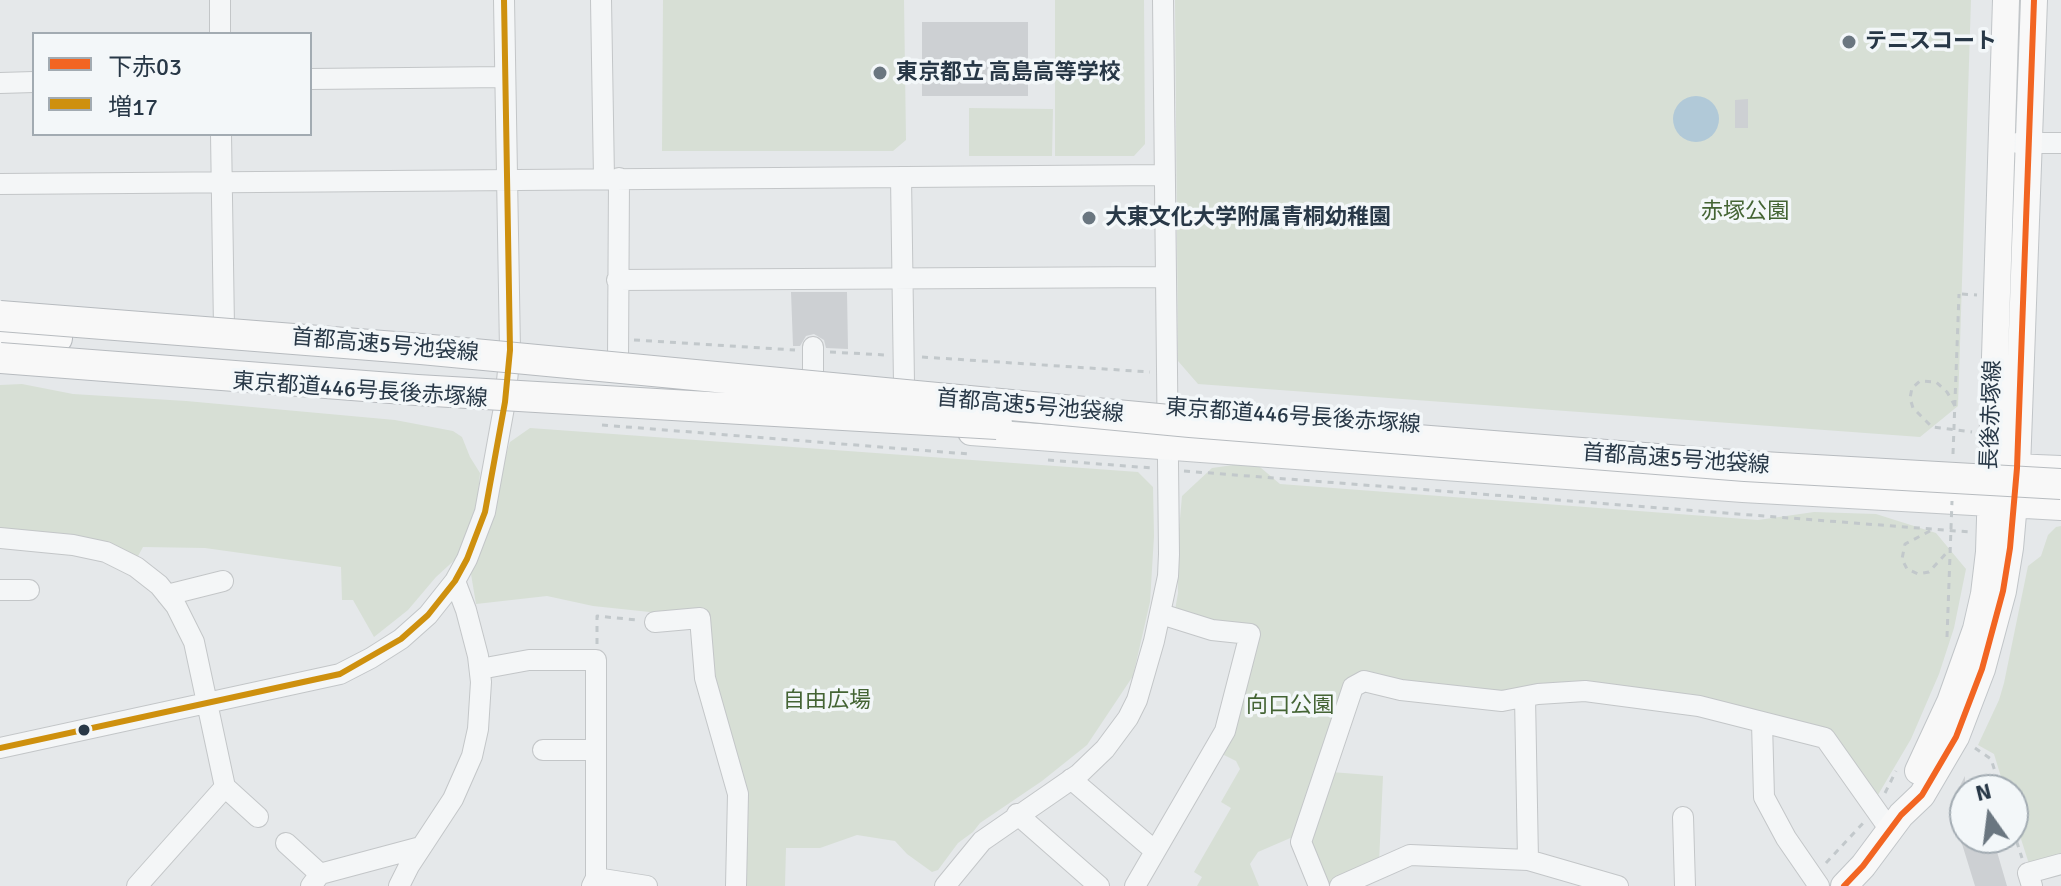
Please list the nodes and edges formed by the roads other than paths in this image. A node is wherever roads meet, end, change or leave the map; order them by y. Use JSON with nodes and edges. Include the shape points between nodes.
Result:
{"nodes":[{"id":1,"x":220,"y":0,"type":"edge"},
{"id":2,"x":504,"y":0,"type":"edge"},
{"id":3,"x":601,"y":0,"type":"edge"},
{"id":4,"x":1163,"y":0,"type":"edge"},
{"id":5,"x":2006,"y":0,"type":"edge"},
{"id":6,"x":2034,"y":0,"type":"edge"},
{"id":7,"x":220,"y":32,"type":"edge"},
{"id":8,"x":505,"y":77,"type":"junction"},
{"id":9,"x":312,"y":79,"type":"edge"},
{"id":10,"x":32,"y":82,"type":"edge"},
{"id":11,"x":0,"y":83,"type":"edge"},
{"id":12,"x":221,"y":136,"type":"edge"},
{"id":13,"x":2001,"y":143,"type":"junction"},
{"id":14,"x":2029,"y":143,"type":"junction"},
{"id":15,"x":2061,"y":143,"type":"edge"},
{"id":16,"x":1165,"y":175,"type":"junction"},
{"id":17,"x":901,"y":177,"type":"junction"},
{"id":18,"x":505,"y":178,"type":"junction"},
{"id":19,"x":612,"y":178,"type":"junction"},
{"id":20,"x":222,"y":181,"type":"junction"},
{"id":21,"x":0,"y":184,"type":"edge"},
{"id":22,"x":1165,"y":277,"type":"junction"},
{"id":23,"x":617,"y":280,"type":"junction"},
{"id":24,"x":903,"y":280,"type":"junction"},
{"id":25,"x":0,"y":313,"type":"edge"},
{"id":26,"x":224,"y":328,"type":"junction"},
{"id":27,"x":0,"y":333,"type":"edge"},
{"id":28,"x":57,"y":342,"type":"junction"},
{"id":29,"x":0,"y":343,"type":"edge"},
{"id":30,"x":813,"y":347,"type":"dead end"},
{"id":31,"x":510,"y":350,"type":"junction"},
{"id":32,"x":618,"y":360,"type":"junction"},
{"id":33,"x":0,"y":361,"type":"edge"},
{"id":34,"x":813,"y":376,"type":"junction"},
{"id":35,"x":904,"y":384,"type":"junction"},
{"id":36,"x":505,"y":402,"type":"junction"},
{"id":37,"x":1168,"y":407,"type":"junction"},
{"id":38,"x":1062,"y":419,"type":"junction"},
{"id":39,"x":1168,"y":457,"type":"junction"},
{"id":40,"x":2004,"y":467,"type":"junction"},
{"id":41,"x":2061,"y":469,"type":"edge"},
{"id":42,"x":2061,"y":484,"type":"edge"},
{"id":43,"x":2061,"y":495,"type":"edge"},
{"id":44,"x":2002,"y":505,"type":"junction"},
{"id":45,"x":2061,"y":507,"type":"edge"},
{"id":46,"x":0,"y":538,"type":"edge"},
{"id":47,"x":223,"y":581,"type":"dead end"},
{"id":48,"x":455,"y":581,"type":"junction"},
{"id":49,"x":0,"y":590,"type":"edge"},
{"id":50,"x":29,"y":590,"type":"dead end"},
{"id":51,"x":167,"y":595,"type":"junction"},
{"id":52,"x":1161,"y":614,"type":"junction"},
{"id":53,"x":655,"y":622,"type":"road end"},
{"id":54,"x":480,"y":669,"type":"junction"},
{"id":55,"x":1525,"y":697,"type":"junction"},
{"id":56,"x":209,"y":703,"type":"junction"},
{"id":57,"x":1762,"y":723,"type":"junction"},
{"id":58,"x":0,"y":748,"type":"edge"},
{"id":59,"x":543,"y":750,"type":"dead end"},
{"id":60,"x":596,"y":750,"type":"junction"},
{"id":61,"x":1071,"y":779,"type":"junction"},
{"id":62,"x":225,"y":787,"type":"junction"},
{"id":63,"x":1017,"y":814,"type":"junction"},
{"id":64,"x":258,"y":817,"type":"dead end"},
{"id":65,"x":1683,"y":817,"type":"dead end"},
{"id":66,"x":1889,"y":818,"type":"junction"},
{"id":67,"x":286,"y":843,"type":"dead end"},
{"id":68,"x":421,"y":847,"type":"junction"},
{"id":69,"x":1155,"y":851,"type":"junction"},
{"id":70,"x":1528,"y":860,"type":"junction"},
{"id":71,"x":2061,"y":864,"type":"edge"},
{"id":72,"x":315,"y":880,"type":"edge"},
{"id":73,"x":1579,"y":881,"type":"edge"},
{"id":74,"x":594,"y":882,"type":"edge"},
{"id":75,"x":1816,"y":882,"type":"edge"},
{"id":76,"x":137,"y":886,"type":"edge"},
{"id":77,"x":399,"y":886,"type":"edge"},
{"id":78,"x":647,"y":886,"type":"edge"},
{"id":79,"x":736,"y":886,"type":"edge"},
{"id":80,"x":945,"y":886,"type":"edge"},
{"id":81,"x":1099,"y":886,"type":"edge"},
{"id":82,"x":1135,"y":886,"type":"edge"},
{"id":83,"x":1319,"y":886,"type":"edge"},
{"id":84,"x":1340,"y":886,"type":"edge"},
{"id":85,"x":1618,"y":886,"type":"edge"},
{"id":86,"x":1685,"y":886,"type":"edge"},
{"id":87,"x":1844,"y":886,"type":"edge"},
{"id":88,"x":2032,"y":886,"type":"edge"}],
"edges":[{"from":1,"to":7,"type":"street"},
{"from":2,"to":8,"type":"street"},
{"from":3,"to":19,"type":"street"},
{"from":4,"to":16,"type":"street"},
{"from":5,"to":13,"type":"main road","name":"長後赤塚線"},
{"from":6,"to":14,"type":"main road","name":"長後赤塚線"},
{"from":8,"to":9,"type":"street"},
{"from":8,"to":18,"type":"street"},
{"from":10,"to":11,"type":"street"},
{"from":12,"to":20,"type":"street"},
{"from":13,"to":14,"type":"street"},
{"from":13,"to":40,"type":"main road","name":"長後赤塚線"},
{"from":14,"to":15,"type":"street"},
{"from":14,"to":40,"type":"main road","name":"長後赤塚線"},
{"from":16,"to":17,"type":"street"},
{"from":16,"to":22,"type":"street"},
{"from":17,"to":19,"type":"street"},
{"from":17,"to":24,"type":"street"},
{"from":18,"to":19,"type":"street"},
{"from":18,"to":20,"type":"street"},
{"from":18,"to":31,"type":"street"},
{"from":19,"to":23,"type":"street"},
{"from":20,"to":21,"type":"street"},
{"from":20,"to":26,"type":"street"},
{"from":22,"to":24,"type":"street"},
{"from":22,"to":37,"type":"street"},
{"from":23,"to":24,"type":"street"},
{"from":23,"to":32,"type":"street"},
{"from":24,"to":35,"type":"street"},
{"from":25,"to":26,"type":"main road","name":"東京都道446号長後赤塚線"},
{"from":25,"to":38,"type":"highway","name":"首都高速5号池袋線","bridge":true,"via":[[421,349]]},
{"from":26,"to":31,"type":"main road","name":"東京都道446号長後赤塚線"},
{"from":27,"to":28,"type":"highway"},
{"from":28,"to":29,"type":"highway"},
{"from":28,"to":38,"type":"highway","bridge":true},
{"from":30,"to":34,"type":"street"},
{"from":31,"to":32,"type":"main road","name":"東京都道446号長後赤塚線"},
{"from":31,"to":36,"type":"street"},
{"from":32,"to":34,"type":"main road","name":"東京都道446号長後赤塚線"},
{"from":33,"to":36,"type":"main road","name":"東京都道446号長後赤塚線"},
{"from":33,"to":38,"type":"highway","name":"首都高速5号池袋線","bridge":true,"via":[[417,390]]},
{"from":34,"to":35,"type":"main road","name":"東京都道446号長後赤塚線"},
{"from":35,"to":37,"type":"main road","name":"東京都道446号長後赤塚線"},
{"from":36,"to":39,"type":"main road","name":"東京都道446号長後赤塚線"},
{"from":36,"to":48,"type":"street","via":[[485,512]]},
{"from":37,"to":39,"type":"street"},
{"from":37,"to":40,"type":"main road","name":"東京都道446号長後赤塚線"},
{"from":38,"to":42,"type":"highway","name":"首都高速5号池袋線","bridge":true},
{"from":38,"to":43,"type":"highway","name":"首都高速5号池袋線","via":[[1744,477]]},
{"from":39,"to":44,"type":"main road","name":"東京都道446号長後赤塚線"},
{"from":39,"to":52,"type":"street","via":[[1169,554]]},
{"from":40,"to":41,"type":"main road","name":"東京都道446号長後赤塚線"},
{"from":40,"to":44,"type":"main road","name":"長後赤塚線"},
{"from":44,"to":45,"type":"main road","name":"東京都道446号長後赤塚線"},
{"from":44,"to":66,"type":"main road","name":"長後赤塚線","via":[[1976,629],[1950,702]]},
{"from":44,"to":66,"type":"main road","name":"長後赤塚線","via":[[2010,548],[1982,669],[1956,737],[1922,795]]},
{"from":46,"to":51,"type":"street","via":[[106,552],[136,567]]},
{"from":47,"to":51,"type":"street"},
{"from":48,"to":54,"type":"street"},
{"from":48,"to":56,"type":"street","via":[[401,639],[340,674]]},
{"from":49,"to":50,"type":"street"},
{"from":51,"to":56,"type":"street","via":[[194,642]]},
{"from":52,"to":61,"type":"street","via":[[1143,685],[1128,718],[1105,749]]},
{"from":52,"to":69,"type":"street","via":[[1212,630],[1250,634],[1225,731]]},
{"from":53,"to":79,"type":"street","via":[[700,618],[705,678],[738,794]]},
{"from":54,"to":60,"type":"street","via":[[529,660],[596,660]]},
{"from":54,"to":68,"type":"street","via":[[481,704],[472,756],[453,799]]},
{"from":55,"to":57,"type":"street","via":[[1585,691],[1699,706]]},
{"from":55,"to":70,"type":"street"},
{"from":55,"to":83,"type":"street","via":[[1502,701],[1364,681],[1353,687],[1301,842]]},
{"from":56,"to":58,"type":"street"},
{"from":56,"to":62,"type":"street"},
{"from":57,"to":66,"type":"street","via":[[1825,738]]},
{"from":57,"to":75,"type":"street","via":[[1764,797]]},
{"from":59,"to":60,"type":"street"},
{"from":60,"to":74,"type":"street"},
{"from":61,"to":63,"type":"street"},
{"from":61,"to":69,"type":"street"},
{"from":62,"to":64,"type":"street"},
{"from":62,"to":76,"type":"street"},
{"from":63,"to":80,"type":"street","via":[[982,841]]},
{"from":63,"to":81,"type":"street"},
{"from":65,"to":86,"type":"street"},
{"from":66,"to":87,"type":"main road","name":"長後赤塚線"},
{"from":67,"to":72,"type":"street"},
{"from":68,"to":72,"type":"street"},
{"from":68,"to":77,"type":"street"},
{"from":69,"to":82,"type":"street"},
{"from":70,"to":73,"type":"street"},
{"from":70,"to":84,"type":"street","via":[[1410,855]]},
{"from":71,"to":88,"type":"street","via":[[2028,873]]},
{"from":73,"to":85,"type":"street"},
{"from":74,"to":78,"type":"street"}]}
